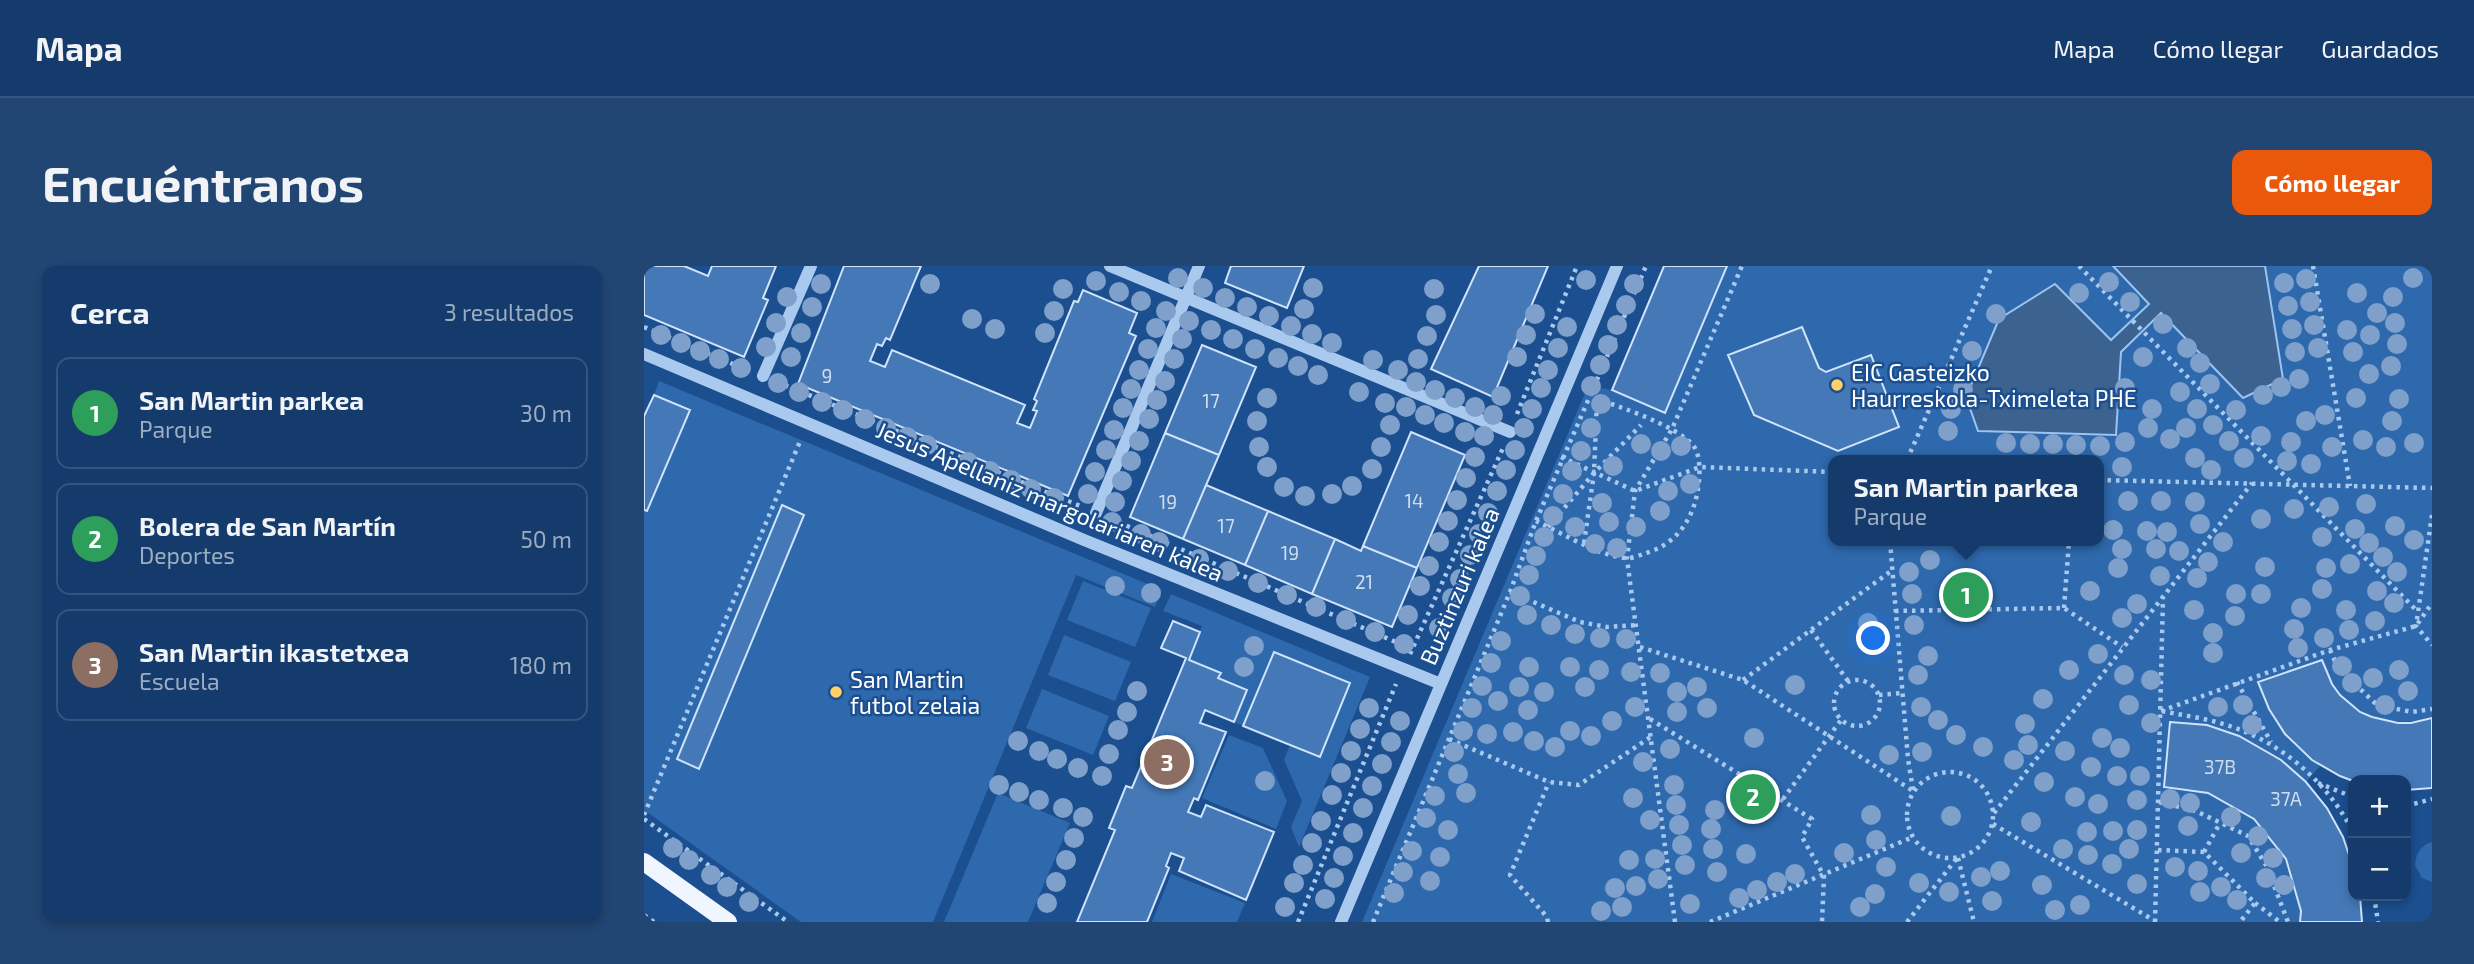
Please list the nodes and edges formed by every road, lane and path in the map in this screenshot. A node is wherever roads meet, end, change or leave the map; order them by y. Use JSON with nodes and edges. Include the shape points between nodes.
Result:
{"nodes":[{"id":1,"x":811,"y":266,"type":"edge"},
{"id":2,"x":1110,"y":266,"type":"edge"},
{"id":3,"x":1199,"y":266,"type":"edge"},
{"id":4,"x":1577,"y":266,"type":"edge"},
{"id":5,"x":1617,"y":266,"type":"edge"},
{"id":6,"x":1646,"y":266,"type":"edge"},
{"id":7,"x":1742,"y":266,"type":"edge"},
{"id":8,"x":1992,"y":266,"type":"edge"},
{"id":9,"x":2078,"y":266,"type":"edge"},
{"id":10,"x":2314,"y":266,"type":"edge"},
{"id":11,"x":1185,"y":298,"type":"junction"},
{"id":12,"x":644,"y":327,"type":"edge"},
{"id":13,"x":644,"y":354,"type":"edge"},
{"id":14,"x":763,"y":376,"type":"junction"},
{"id":15,"x":1591,"y":397,"type":"junction"},
{"id":16,"x":1597,"y":400,"type":"junction"},
{"id":17,"x":1641,"y":425,"type":"dead end"},
{"id":18,"x":1672,"y":429,"type":"junction"},
{"id":19,"x":1510,"y":432,"type":"junction"},
{"id":20,"x":803,"y":435,"type":"dead end"},
{"id":21,"x":1909,"y":455,"type":"edge"},
{"id":22,"x":1563,"y":457,"type":"junction"},
{"id":23,"x":1700,"y":467,"type":"junction"},
{"id":24,"x":1828,"y":472,"type":"edge"},
{"id":25,"x":1594,"y":473,"type":"junction"},
{"id":26,"x":2104,"y":480,"type":"edge"},
{"id":27,"x":2252,"y":483,"type":"junction"},
{"id":28,"x":2291,"y":484,"type":"junction"},
{"id":29,"x":2350,"y":486,"type":"junction"},
{"id":30,"x":2432,"y":488,"type":"edge"},
{"id":31,"x":1635,"y":491,"type":"junction"},
{"id":32,"x":1096,"y":513,"type":"junction"},
{"id":33,"x":2432,"y":515,"type":"edge"},
{"id":34,"x":1536,"y":521,"type":"junction"},
{"id":35,"x":1548,"y":527,"type":"junction"},
{"id":36,"x":1584,"y":543,"type":"junction"},
{"id":37,"x":1890,"y":546,"type":"edge"},
{"id":38,"x":2069,"y":546,"type":"edge"},
{"id":39,"x":1627,"y":559,"type":"junction"},
{"id":40,"x":1892,"y":571,"type":"junction"},
{"id":41,"x":1510,"y":592,"type":"junction"},
{"id":42,"x":2163,"y":596,"type":"junction"},
{"id":43,"x":2432,"y":603,"type":"edge"},
{"id":44,"x":2064,"y":608,"type":"junction"},
{"id":45,"x":1895,"y":611,"type":"junction"},
{"id":46,"x":2418,"y":612,"type":"junction"},
{"id":47,"x":1637,"y":625,"type":"junction"},
{"id":48,"x":2416,"y":626,"type":"junction"},
{"id":49,"x":1811,"y":630,"type":"junction"},
{"id":50,"x":2432,"y":645,"type":"edge"},
{"id":51,"x":1640,"y":647,"type":"junction"},
{"id":52,"x":2122,"y":647,"type":"junction"},
{"id":53,"x":1413,"y":650,"type":"junction"},
{"id":54,"x":2330,"y":650,"type":"junction"},
{"id":55,"x":1403,"y":668,"type":"junction"},
{"id":56,"x":1384,"y":679,"type":"dead end"},
{"id":57,"x":1743,"y":680,"type":"junction"},
{"id":58,"x":1847,"y":681,"type":"junction"},
{"id":59,"x":2237,"y":682,"type":"junction"},
{"id":60,"x":1396,"y":684,"type":"junction"},
{"id":61,"x":1441,"y":684,"type":"junction"},
{"id":62,"x":1902,"y":693,"type":"junction"},
{"id":63,"x":1879,"y":695,"type":"junction"},
{"id":64,"x":2432,"y":709,"type":"edge"},
{"id":65,"x":2161,"y":711,"type":"junction"},
{"id":66,"x":1650,"y":719,"type":"junction"},
{"id":67,"x":1841,"y":720,"type":"junction"},
{"id":68,"x":1652,"y":736,"type":"junction"},
{"id":69,"x":1829,"y":736,"type":"junction"},
{"id":70,"x":1449,"y":739,"type":"junction"},
{"id":71,"x":2272,"y":743,"type":"junction"},
{"id":72,"x":1549,"y":782,"type":"junction"},
{"id":73,"x":2315,"y":782,"type":"junction"},
{"id":74,"x":1913,"y":791,"type":"junction"},
{"id":75,"x":2348,"y":795,"type":"edge"},
{"id":76,"x":1783,"y":799,"type":"dead end"},
{"id":77,"x":2432,"y":800,"type":"edge"},
{"id":78,"x":2159,"y":802,"type":"junction"},
{"id":79,"x":2411,"y":805,"type":"edge"},
{"id":80,"x":1994,"y":813,"type":"junction"},
{"id":81,"x":644,"y":817,"type":"edge"},
{"id":82,"x":2348,"y":822,"type":"edge"},
{"id":83,"x":2220,"y":823,"type":"junction"},
{"id":84,"x":1993,"y":824,"type":"junction"},
{"id":85,"x":1913,"y":837,"type":"junction"},
{"id":86,"x":2158,"y":850,"type":"junction"},
{"id":87,"x":2204,"y":852,"type":"junction"},
{"id":88,"x":1958,"y":858,"type":"junction"},
{"id":89,"x":644,"y":862,"type":"edge"},
{"id":90,"x":1824,"y":876,"type":"junction"},
{"id":91,"x":2375,"y":901,"type":"edge"},
{"id":92,"x":2255,"y":903,"type":"junction"},
{"id":93,"x":644,"y":915,"type":"edge"},
{"id":94,"x":654,"y":922,"type":"edge"},
{"id":95,"x":728,"y":922,"type":"edge"},
{"id":96,"x":788,"y":922,"type":"edge"},
{"id":97,"x":1298,"y":922,"type":"edge"},
{"id":98,"x":1341,"y":922,"type":"edge"},
{"id":99,"x":1373,"y":922,"type":"edge"},
{"id":100,"x":1548,"y":922,"type":"edge"},
{"id":101,"x":1675,"y":922,"type":"edge"},
{"id":102,"x":1710,"y":922,"type":"edge"},
{"id":103,"x":1822,"y":922,"type":"edge"},
{"id":104,"x":1907,"y":922,"type":"edge"},
{"id":105,"x":1974,"y":922,"type":"edge"},
{"id":106,"x":2155,"y":922,"type":"edge"},
{"id":107,"x":2240,"y":922,"type":"edge"},
{"id":108,"x":2280,"y":922,"type":"edge"},
{"id":109,"x":2288,"y":922,"type":"edge"},
{"id":110,"x":2378,"y":922,"type":"edge"}],
"edges":[{"from":1,"to":14,"type":"street"},
{"from":2,"to":11,"type":"street"},
{"from":3,"to":11,"type":"street"},
{"from":4,"to":19,"type":"path"},
{"from":5,"to":61,"type":"street","name":"Buztinzuri kalea"},
{"from":6,"to":15,"type":"path"},
{"from":7,"to":18,"type":"path"},
{"from":8,"to":21,"type":"path"},
{"from":9,"to":28,"type":"path"},
{"from":10,"to":29,"type":"path"},
{"from":11,"to":19,"type":"street"},
{"from":11,"to":32,"type":"street"},
{"from":12,"to":14,"type":"path"},
{"from":13,"to":55,"type":"street","name":"Jesus Apellaniz margolariaren kalea","via":[[1084,540]]},
{"from":14,"to":32,"type":"path"},
{"from":15,"to":16,"type":"path"},
{"from":15,"to":22,"type":"path"},
{"from":16,"to":18,"type":"path"},
{"from":16,"to":25,"type":"path"},
{"from":17,"to":25,"type":"path"},
{"from":18,"to":23,"type":"path","via":[[1694,446]]},
{"from":18,"to":31,"type":"path"},
{"from":19,"to":53,"type":"path"},
{"from":20,"to":81,"type":"path"},
{"from":22,"to":25,"type":"path"},
{"from":22,"to":34,"type":"path"},
{"from":23,"to":24,"type":"path"},
{"from":23,"to":31,"type":"path"},
{"from":23,"to":39,"type":"path","via":[[1697,496],[1688,522],[1676,538]]},
{"from":25,"to":31,"type":"path"},
{"from":25,"to":35,"type":"path"},
{"from":25,"to":36,"type":"path"},
{"from":26,"to":27,"type":"path"},
{"from":27,"to":28,"type":"path"},
{"from":27,"to":42,"type":"path"},
{"from":28,"to":29,"type":"path"},
{"from":28,"to":46,"type":"path"},
{"from":29,"to":30,"type":"path"},
{"from":31,"to":39,"type":"path"},
{"from":32,"to":53,"type":"path"},
{"from":33,"to":46,"type":"path"},
{"from":34,"to":35,"type":"path"},
{"from":34,"to":41,"type":"path"},
{"from":35,"to":36,"type":"path"},
{"from":36,"to":39,"type":"path"},
{"from":37,"to":40,"type":"path"},
{"from":38,"to":44,"type":"path"},
{"from":39,"to":47,"type":"path"},
{"from":40,"to":45,"type":"path"},
{"from":40,"to":49,"type":"path"},
{"from":41,"to":47,"type":"path","via":[[1580,622],[1607,627]]},
{"from":41,"to":70,"type":"path"},
{"from":42,"to":52,"type":"path"},
{"from":42,"to":65,"type":"path"},
{"from":43,"to":48,"type":"path"},
{"from":44,"to":45,"type":"path"},
{"from":44,"to":52,"type":"path"},
{"from":45,"to":62,"type":"path"},
{"from":46,"to":48,"type":"path"},
{"from":47,"to":51,"type":"path"},
{"from":48,"to":50,"type":"path"},
{"from":48,"to":54,"type":"path"},
{"from":49,"to":57,"type":"path"},
{"from":49,"to":58,"type":"path"},
{"from":51,"to":57,"type":"path"},
{"from":51,"to":66,"type":"path"},
{"from":52,"to":80,"type":"path"},
{"from":53,"to":55,"type":"path"},
{"from":54,"to":59,"type":"path"},
{"from":54,"to":64,"type":"path","via":[[2338,668],[2377,705],[2412,712]]},
{"from":55,"to":60,"type":"path"},
{"from":55,"to":61,"type":"street","name":"Jesus Apellaniz margolariaren kalea"},
{"from":56,"to":60,"type":"path"},
{"from":57,"to":69,"type":"path"},
{"from":58,"to":63,"type":"path","via":[[1872,685]]},
{"from":58,"to":67,"type":"path","via":[[1833,699]]},
{"from":59,"to":65,"type":"path"},
{"from":59,"to":71,"type":"path"},
{"from":60,"to":97,"type":"path"},
{"from":61,"to":98,"type":"street","name":"Buztinzuri kalea"},
{"from":62,"to":63,"type":"path"},
{"from":62,"to":74,"type":"path"},
{"from":63,"to":67,"type":"path","via":[[1879,710],[1870,723],[1855,726]]},
{"from":65,"to":71,"type":"path","via":[[2234,727]]},
{"from":65,"to":78,"type":"path"},
{"from":66,"to":68,"type":"path"},
{"from":66,"to":90,"type":"path","via":[[1812,819],[1802,837]]},
{"from":67,"to":69,"type":"path"},
{"from":68,"to":72,"type":"path","via":[[1579,785]]},
{"from":68,"to":101,"type":"path"},
{"from":69,"to":74,"type":"path"},
{"from":69,"to":76,"type":"path"},
{"from":70,"to":72,"type":"path"},
{"from":70,"to":99,"type":"path"},
{"from":71,"to":73,"type":"path"},
{"from":72,"to":100,"type":"path","via":[[1510,875]]},
{"from":73,"to":75,"type":"path"},
{"from":73,"to":82,"type":"path"},
{"from":74,"to":80,"type":"path","via":[[1926,778],[1962,772],[1978,781]]},
{"from":74,"to":85,"type":"path","via":[[1907,822]]},
{"from":77,"to":79,"type":"path"},
{"from":78,"to":83,"type":"path","via":[[2196,811]]},
{"from":78,"to":86,"type":"path"},
{"from":80,"to":84,"type":"path"},
{"from":81,"to":96,"type":"path"},
{"from":83,"to":87,"type":"path"},
{"from":83,"to":109,"type":"path","via":[[2248,836],[2266,865]]},
{"from":84,"to":88,"type":"path","via":[[1986,840]]},
{"from":84,"to":106,"type":"path"},
{"from":85,"to":88,"type":"path","via":[[1932,854]]},
{"from":85,"to":90,"type":"path"},
{"from":86,"to":87,"type":"path"},
{"from":86,"to":106,"type":"path"},
{"from":87,"to":92,"type":"path"},
{"from":88,"to":104,"type":"path"},
{"from":88,"to":105,"type":"path"},
{"from":89,"to":95,"type":"main road"},
{"from":90,"to":102,"type":"path"},
{"from":90,"to":103,"type":"path"},
{"from":91,"to":110,"type":"path"},
{"from":92,"to":107,"type":"path"},
{"from":92,"to":108,"type":"path"},
{"from":93,"to":94,"type":"path"}]}
